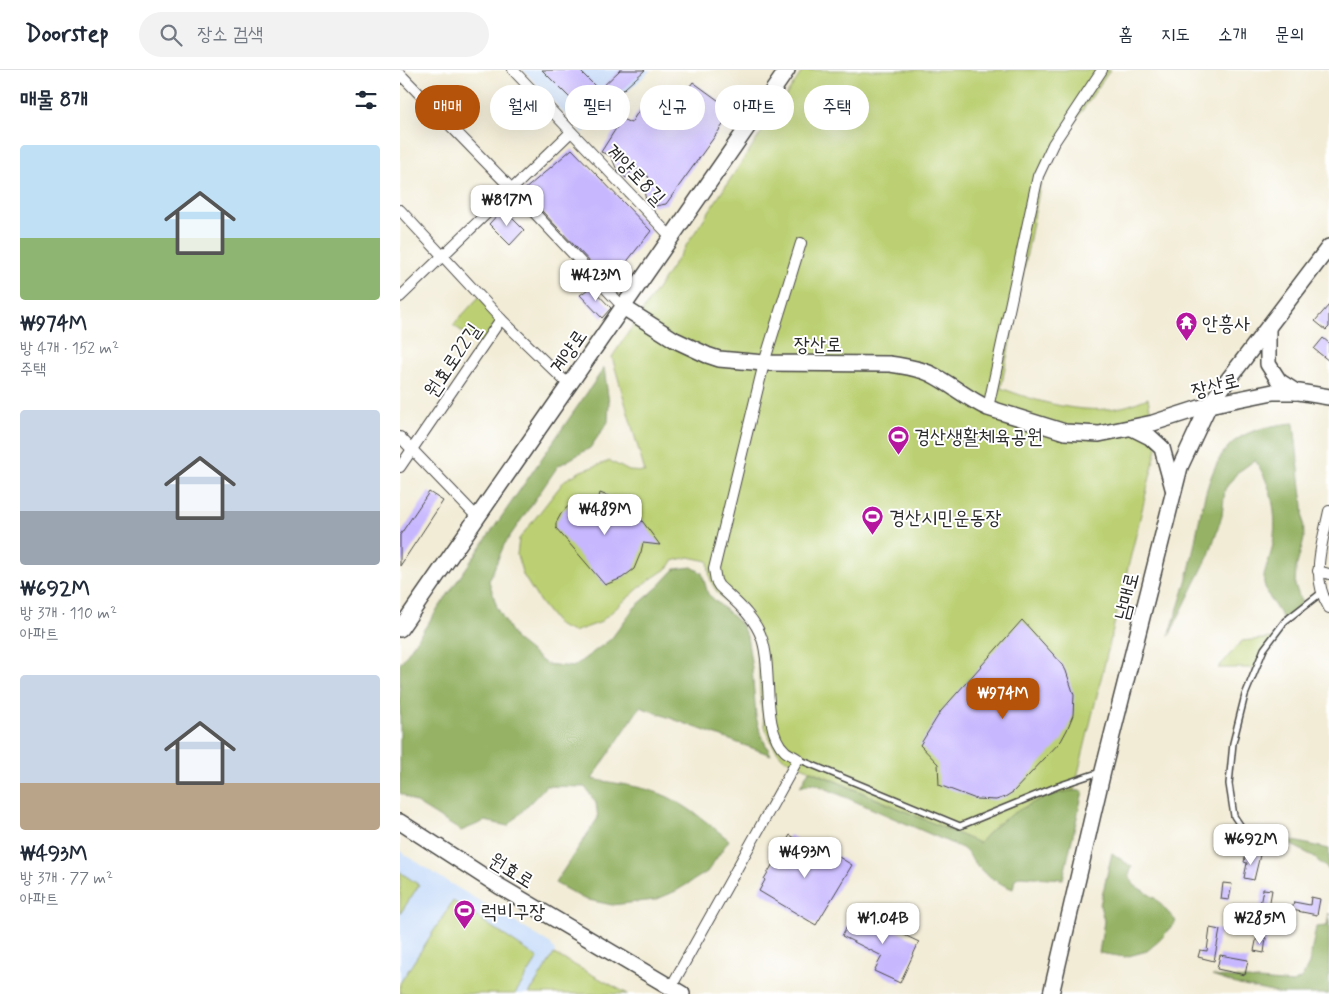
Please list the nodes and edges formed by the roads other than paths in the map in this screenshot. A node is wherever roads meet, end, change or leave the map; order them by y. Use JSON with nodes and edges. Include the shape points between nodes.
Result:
{"nodes":[{"id":1,"x":513,"y":70,"type":"edge"},
{"id":2,"x":787,"y":70,"type":"edge"},
{"id":3,"x":1102,"y":70,"type":"edge"},
{"id":4,"x":402,"y":74,"type":"edge"},
{"id":5,"x":571,"y":132,"type":"junction"},
{"id":6,"x":512,"y":189,"type":"junction"},
{"id":7,"x":400,"y":210,"type":"edge"},
{"id":8,"x":671,"y":237,"type":"junction"},
{"id":9,"x":801,"y":243,"type":"dead end"},
{"id":10,"x":1329,"y":247,"type":"edge"},
{"id":11,"x":442,"y":255,"type":"junction"},
{"id":12,"x":400,"y":297,"type":"edge"},
{"id":13,"x":623,"y":307,"type":"junction"},
{"id":14,"x":501,"y":319,"type":"junction"},
{"id":15,"x":1268,"y":328,"type":"junction"},
{"id":16,"x":764,"y":363,"type":"junction"},
{"id":17,"x":569,"y":385,"type":"junction"},
{"id":18,"x":1296,"y":392,"type":"junction"},
{"id":19,"x":1329,"y":397,"type":"edge"},
{"id":20,"x":1209,"y":405,"type":"junction"},
{"id":21,"x":988,"y":408,"type":"junction"},
{"id":22,"x":1132,"y":428,"type":"junction"},
{"id":23,"x":400,"y":437,"type":"edge"},
{"id":24,"x":412,"y":450,"type":"junction"},
{"id":25,"x":400,"y":467,"type":"edge"},
{"id":26,"x":1173,"y":488,"type":"junction"},
{"id":27,"x":1329,"y":514,"type":"edge"},
{"id":28,"x":477,"y":518,"type":"junction"},
{"id":29,"x":1318,"y":571,"type":"junction"},
{"id":30,"x":1329,"y":574,"type":"edge"},
{"id":31,"x":1321,"y":593,"type":"junction"},
{"id":32,"x":1329,"y":608,"type":"edge"},
{"id":33,"x":400,"y":629,"type":"edge"},
{"id":34,"x":798,"y":759,"type":"junction"},
{"id":35,"x":1103,"y":771,"type":"junction"},
{"id":36,"x":400,"y":822,"type":"edge"},
{"id":37,"x":1250,"y":840,"type":"dead end"},
{"id":38,"x":677,"y":991,"type":"edge"},
{"id":39,"x":1051,"y":994,"type":"edge"}],
"edges":[{"from":1,"to":5,"type":"street","name":"계양로8길"},
{"from":2,"to":8,"type":"street","name":"계양로"},
{"from":3,"to":21,"type":"street","via":[[1053,144],[1038,176]]},
{"from":4,"to":6,"type":"street","name":"장산로"},
{"from":5,"to":6,"type":"street"},
{"from":5,"to":8,"type":"street","name":"계양로8길"},
{"from":6,"to":11,"type":"street"},
{"from":6,"to":13,"type":"street","name":"장산로"},
{"from":7,"to":11,"type":"street","name":"원효로22길"},
{"from":8,"to":13,"type":"street","name":"계양로"},
{"from":9,"to":16,"type":"street"},
{"from":10,"to":15,"type":"street","name":"남매로"},
{"from":11,"to":12,"type":"street"},
{"from":11,"to":14,"type":"street","name":"원효로22길"},
{"from":13,"to":16,"type":"street","name":"장산로","via":[[660,332],[707,355]]},
{"from":13,"to":17,"type":"street","name":"계양로"},
{"from":14,"to":17,"type":"street"},
{"from":14,"to":24,"type":"street","name":"원효로22길"},
{"from":15,"to":18,"type":"street","via":[[1268,364],[1280,381]]},
{"from":15,"to":20,"type":"street","name":"남매로"},
{"from":16,"to":21,"type":"street","name":"장산로","via":[[903,366],[930,374]]},
{"from":16,"to":34,"type":"street","via":[[714,569],[719,586],[748,614],[759,631],[765,648],[773,728],[784,750]]},
{"from":17,"to":28,"type":"street","name":"계양로"},
{"from":18,"to":19,"type":"street","name":"장산로"},
{"from":18,"to":20,"type":"street","name":"장산로","via":[[1273,392]]},
{"from":20,"to":22,"type":"street","name":"장산로"},
{"from":20,"to":26,"type":"street","name":"남매로"},
{"from":21,"to":22,"type":"street","name":"장산로","via":[[1065,432],[1099,434]]},
{"from":22,"to":26,"type":"street","via":[[1162,448]]},
{"from":23,"to":24,"type":"street"},
{"from":24,"to":25,"type":"street","name":"원효로22길"},
{"from":24,"to":28,"type":"street"},
{"from":26,"to":35,"type":"street","name":"남매로"},
{"from":27,"to":29,"type":"street"},
{"from":28,"to":33,"type":"street","name":"계양로"},
{"from":29,"to":30,"type":"street"},
{"from":29,"to":31,"type":"street"},
{"from":31,"to":32,"type":"street"},
{"from":31,"to":37,"type":"lane","via":[[1285,620],[1264,649],[1245,694],[1233,743],[1229,784],[1234,816]]},
{"from":34,"to":35,"type":"lane","via":[[960,826]]},
{"from":34,"to":38,"type":"street"},
{"from":35,"to":39,"type":"street","name":"남매로"},
{"from":36,"to":38,"type":"street","name":"원효로","via":[[499,886]]}]}
